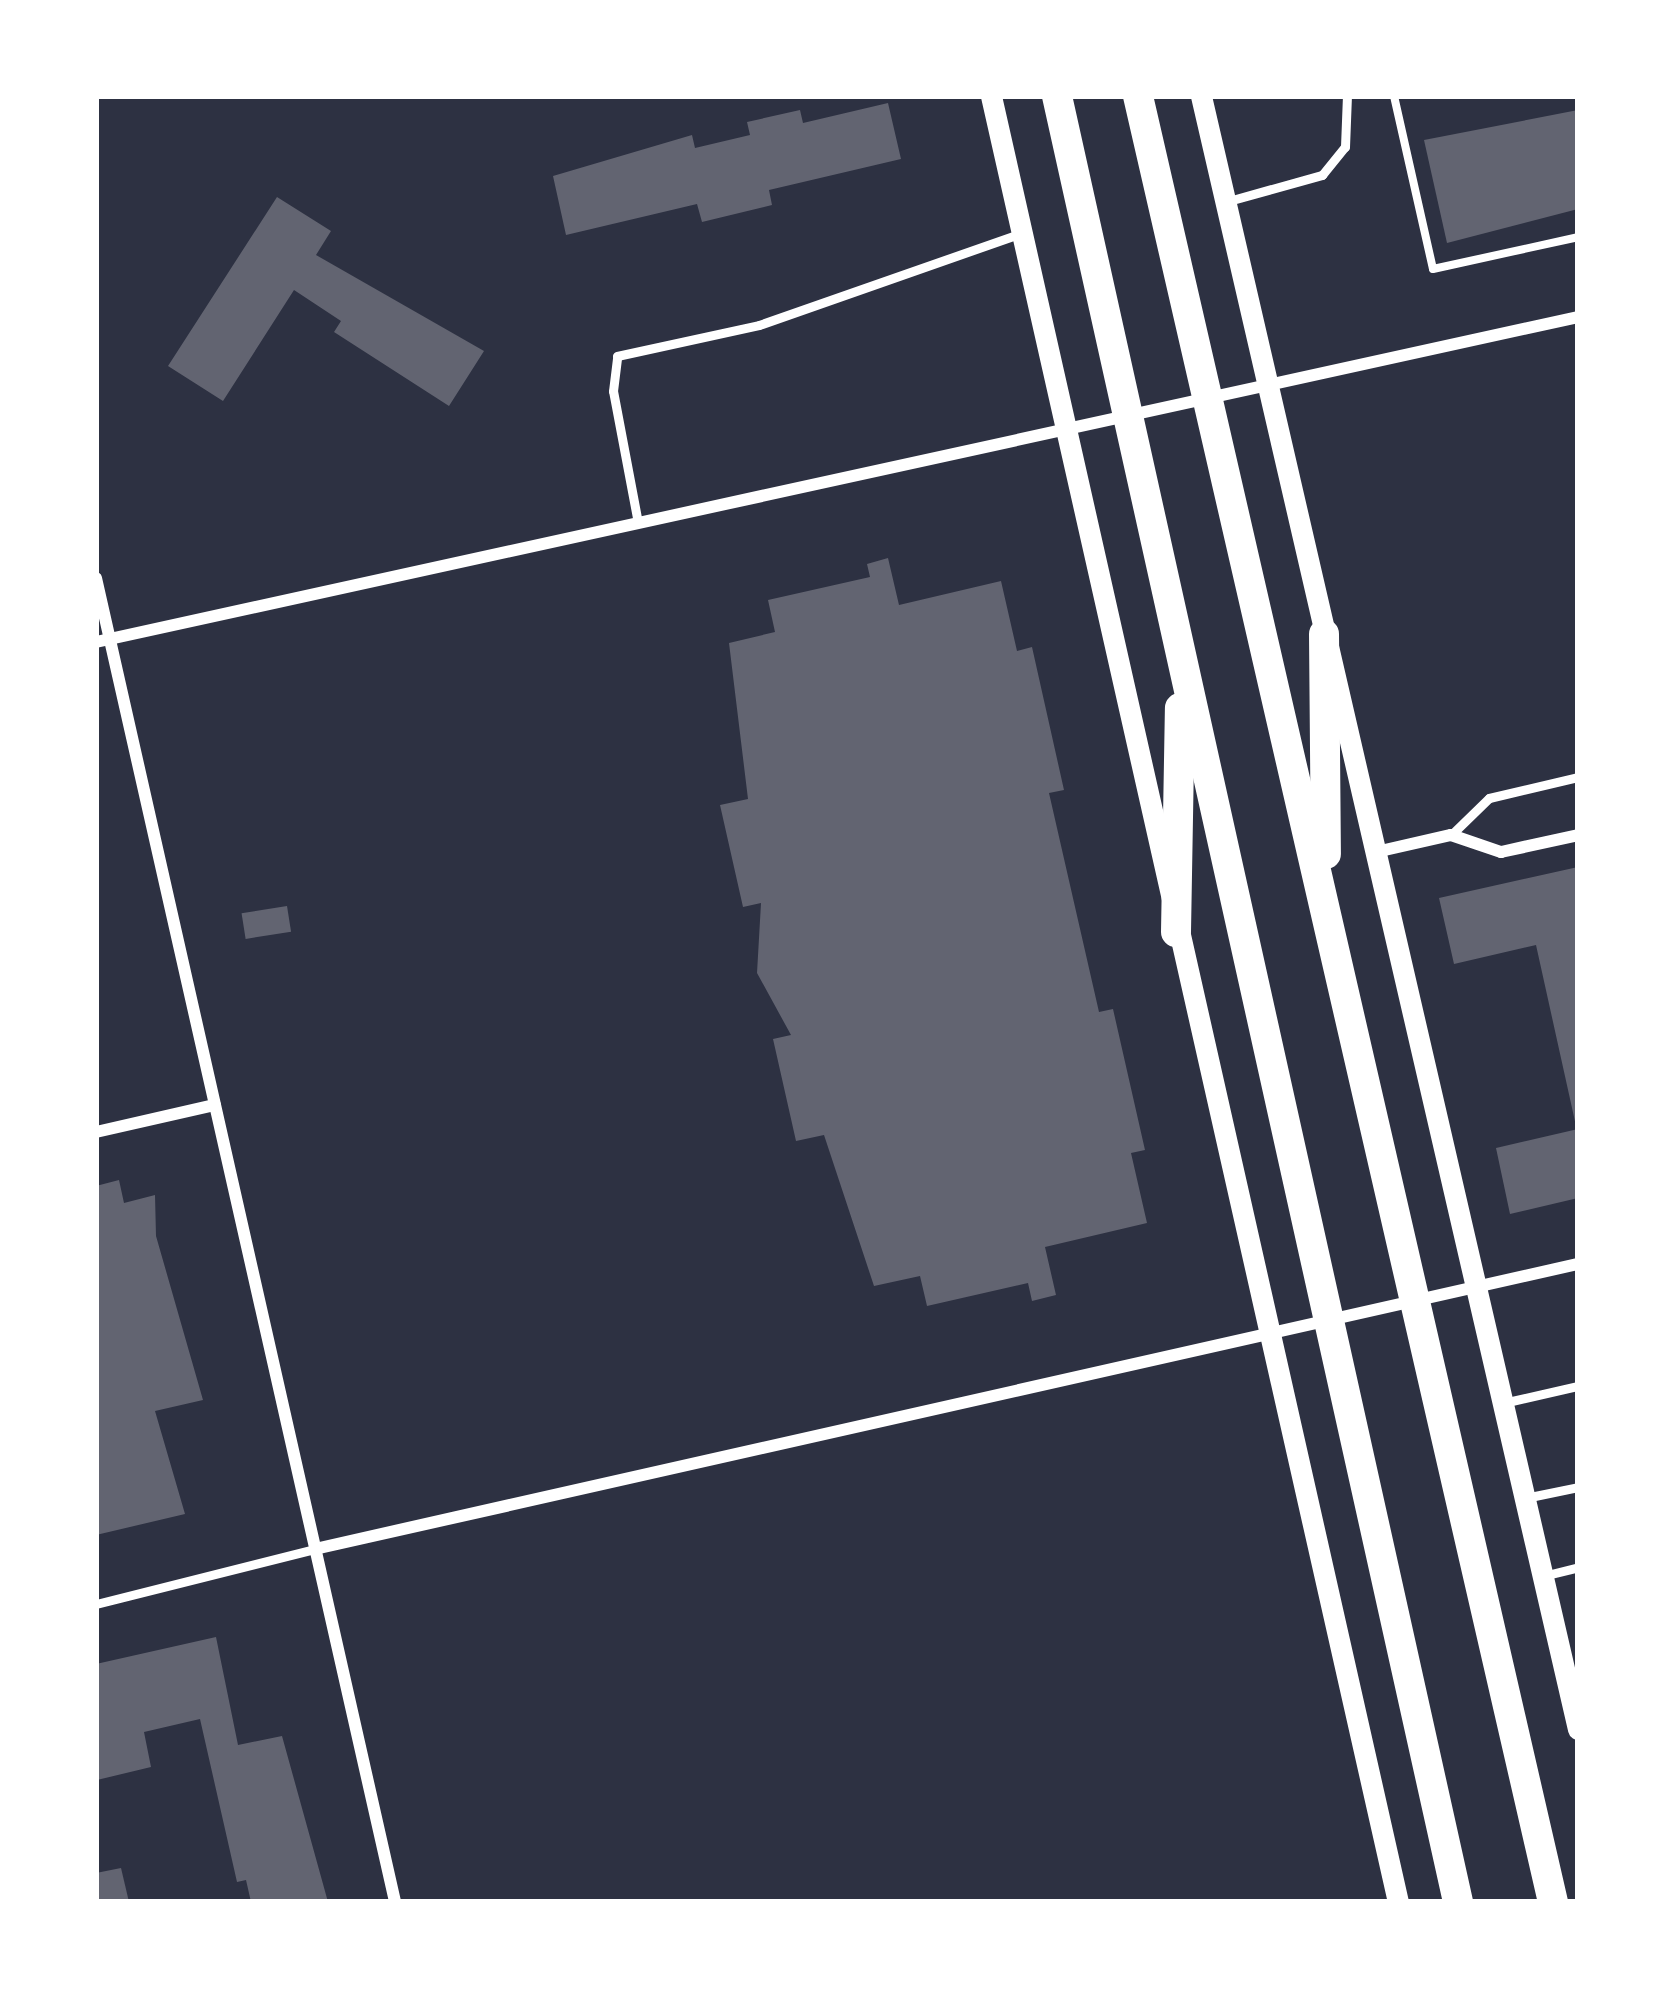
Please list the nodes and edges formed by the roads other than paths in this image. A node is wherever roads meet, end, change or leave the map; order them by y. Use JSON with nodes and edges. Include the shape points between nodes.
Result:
{"nodes":[{"id":1,"x":991,"y":96,"type":"edge"},
{"id":2,"x":1057,"y":96,"type":"edge"},
{"id":3,"x":1138,"y":96,"type":"edge"},
{"id":4,"x":1201,"y":96,"type":"edge"},
{"id":5,"x":1347,"y":96,"type":"edge"},
{"id":6,"x":1225,"y":202,"type":"junction"},
{"id":7,"x":1021,"y":233,"type":"junction"},
{"id":8,"x":1578,"y":317,"type":"edge"},
{"id":9,"x":1266,"y":385,"type":"junction"},
{"id":10,"x":1206,"y":398,"type":"junction"},
{"id":11,"x":1129,"y":415,"type":"junction"},
{"id":12,"x":1065,"y":429,"type":"junction"},
{"id":13,"x":638,"y":523,"type":"junction"},
{"id":14,"x":96,"y":578,"type":"edge"},
{"id":15,"x":1324,"y":634,"type":"junction"},
{"id":16,"x":103,"y":640,"type":"edge"},
{"id":17,"x":1180,"y":654,"type":"junction"},
{"id":18,"x":1578,"y":777,"type":"edge"},
{"id":19,"x":1450,"y":835,"type":"junction"},
{"id":20,"x":1578,"y":835,"type":"edge"},
{"id":21,"x":1376,"y":852,"type":"junction"},
{"id":22,"x":1327,"y":908,"type":"junction"},
{"id":23,"x":1177,"y":932,"type":"junction"},
{"id":24,"x":215,"y":1105,"type":"junction"},
{"id":25,"x":96,"y":1132,"type":"edge"},
{"id":26,"x":1578,"y":1264,"type":"edge"},
{"id":27,"x":1478,"y":1285,"type":"junction"},
{"id":28,"x":1420,"y":1298,"type":"junction"},
{"id":29,"x":1322,"y":1320,"type":"junction"},
{"id":30,"x":1266,"y":1334,"type":"junction"},
{"id":31,"x":1578,"y":1386,"type":"edge"},
{"id":32,"x":1502,"y":1403,"type":"junction"},
{"id":33,"x":1578,"y":1486,"type":"edge"},
{"id":34,"x":1524,"y":1498,"type":"junction"},
{"id":35,"x":315,"y":1549,"type":"junction"},
{"id":36,"x":1578,"y":1568,"type":"edge"},
{"id":37,"x":1541,"y":1577,"type":"junction"},
{"id":38,"x":96,"y":1604,"type":"edge"},
{"id":39,"x":1572,"y":1683,"type":"edge"},
{"id":40,"x":1578,"y":1729,"type":"edge"},
{"id":41,"x":394,"y":1902,"type":"edge"},
{"id":42,"x":1398,"y":1902,"type":"edge"},
{"id":43,"x":1458,"y":1902,"type":"edge"},
{"id":44,"x":1553,"y":1902,"type":"edge"}],
"edges":[{"from":1,"to":7,"type":"street"},
{"from":2,"to":11,"type":"highway"},
{"from":3,"to":10,"type":"highway"},
{"from":4,"to":6,"type":"street"},
{"from":5,"to":6,"type":"lane","via":[[1345,147],[1322,175]]},
{"from":6,"to":9,"type":"street"},
{"from":7,"to":12,"type":"street"},
{"from":7,"to":13,"type":"lane","via":[[759,325],[617,356],[613,392]]},
{"from":8,"to":9,"type":"street"},
{"from":9,"to":10,"type":"street"},
{"from":9,"to":15,"type":"street"},
{"from":10,"to":11,"type":"street"},
{"from":10,"to":22,"type":"highway"},
{"from":11,"to":12,"type":"street"},
{"from":11,"to":17,"type":"highway"},
{"from":12,"to":13,"type":"street"},
{"from":12,"to":23,"type":"street"},
{"from":13,"to":16,"type":"street"},
{"from":14,"to":16,"type":"street"},
{"from":15,"to":21,"type":"street"},
{"from":15,"to":22,"type":"highway"},
{"from":16,"to":24,"type":"street"},
{"from":17,"to":23,"type":"highway"},
{"from":17,"to":29,"type":"highway"},
{"from":18,"to":19,"type":"lane","via":[[1489,798]]},
{"from":19,"to":20,"type":"street","via":[[1501,852]]},
{"from":19,"to":21,"type":"street"},
{"from":21,"to":27,"type":"street"},
{"from":22,"to":28,"type":"highway"},
{"from":23,"to":30,"type":"street"},
{"from":24,"to":25,"type":"street"},
{"from":24,"to":35,"type":"street"},
{"from":26,"to":27,"type":"street"},
{"from":27,"to":28,"type":"street"},
{"from":27,"to":32,"type":"street"},
{"from":28,"to":29,"type":"street"},
{"from":28,"to":44,"type":"highway"},
{"from":29,"to":30,"type":"street"},
{"from":29,"to":43,"type":"highway"},
{"from":30,"to":35,"type":"street"},
{"from":30,"to":42,"type":"street"},
{"from":31,"to":32,"type":"lane"},
{"from":32,"to":34,"type":"street"},
{"from":33,"to":34,"type":"lane"},
{"from":34,"to":37,"type":"street"},
{"from":35,"to":38,"type":"lane"},
{"from":35,"to":41,"type":"street"},
{"from":36,"to":37,"type":"lane"},
{"from":37,"to":39,"type":"street"},
{"from":39,"to":40,"type":"street"}]}
